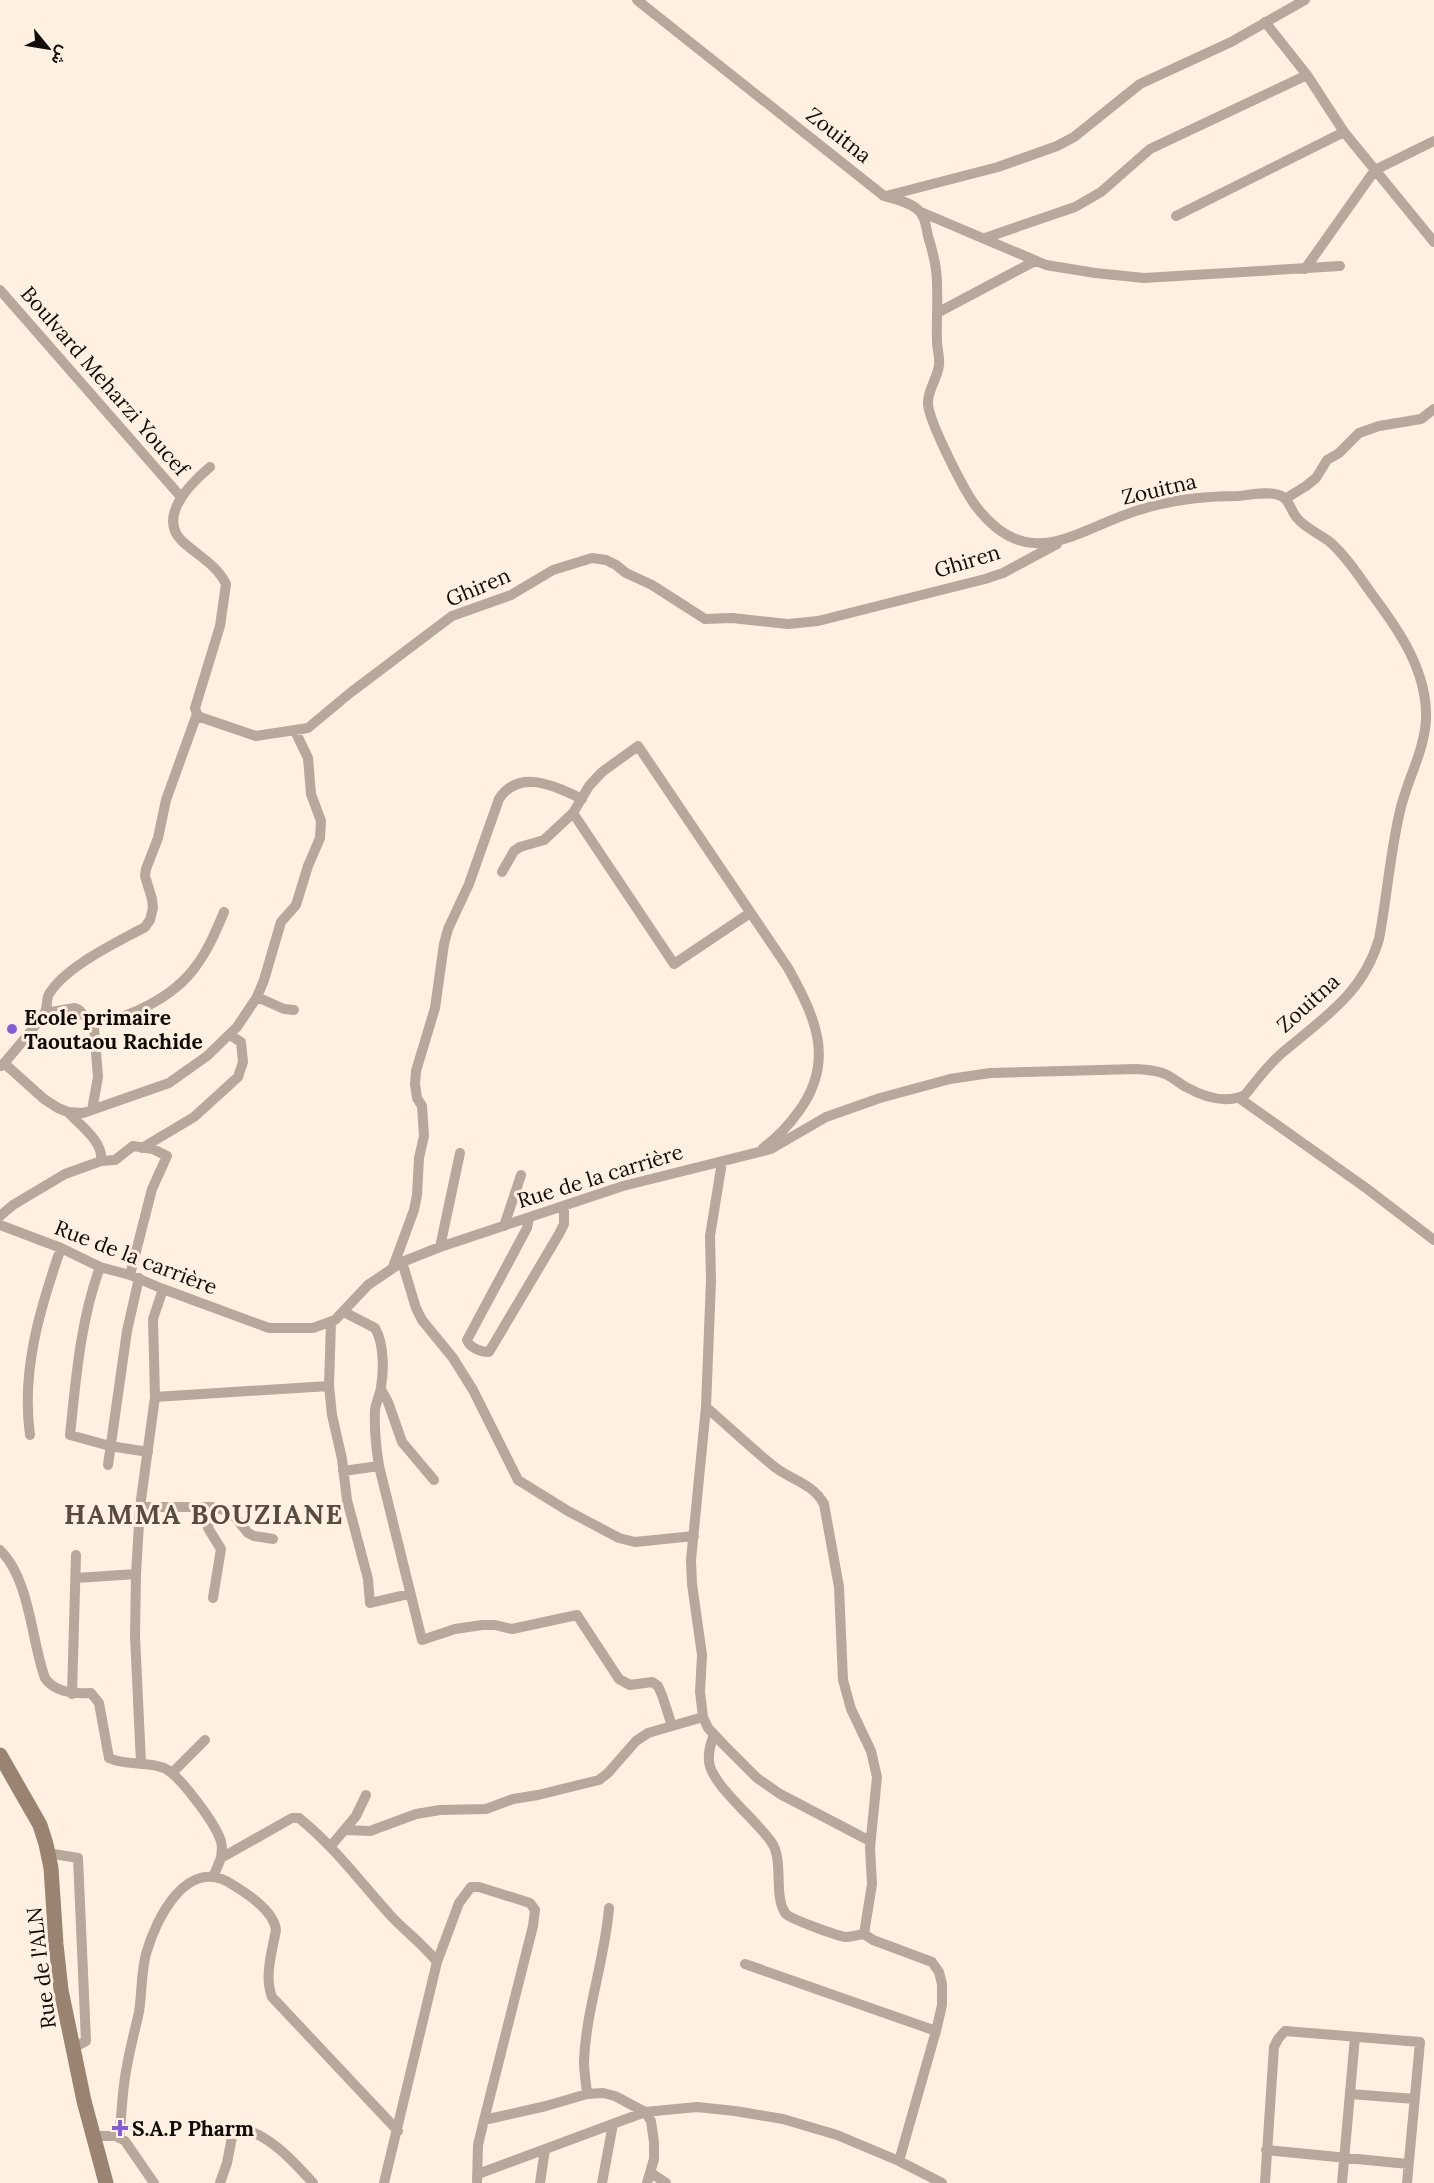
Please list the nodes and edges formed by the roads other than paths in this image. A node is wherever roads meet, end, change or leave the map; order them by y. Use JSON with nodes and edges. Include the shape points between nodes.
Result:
{"nodes":[{"id":1,"x":637,"y":0,"type":"edge"},
{"id":2,"x":1305,"y":0,"type":"edge"},
{"id":3,"x":1265,"y":22,"type":"junction"},
{"id":4,"x":1306,"y":75,"type":"junction"},
{"id":5,"x":1344,"y":132,"type":"junction"},
{"id":6,"x":1434,"y":141,"type":"edge"},
{"id":7,"x":1375,"y":170,"type":"junction"},
{"id":8,"x":884,"y":196,"type":"junction"},
{"id":9,"x":921,"y":212,"type":"junction"},
{"id":10,"x":1176,"y":216,"type":"dead end"},
{"id":11,"x":985,"y":238,"type":"junction"},
{"id":12,"x":1434,"y":242,"type":"edge"},
{"id":13,"x":1035,"y":261,"type":"junction"},
{"id":14,"x":1340,"y":266,"type":"dead end"},
{"id":15,"x":1305,"y":269,"type":"junction"},
{"id":16,"x":0,"y":290,"type":"edge"},
{"id":17,"x":937,"y":313,"type":"junction"},
{"id":18,"x":1434,"y":409,"type":"edge"},
{"id":19,"x":210,"y":466,"type":"dead end"},
{"id":20,"x":181,"y":497,"type":"junction"},
{"id":21,"x":1285,"y":499,"type":"junction"},
{"id":22,"x":1063,"y":540,"type":"junction"},
{"id":23,"x":197,"y":714,"type":"junction"},
{"id":24,"x":295,"y":731,"type":"junction"},
{"id":25,"x":582,"y":799,"type":"junction"},
{"id":26,"x":573,"y":813,"type":"junction"},
{"id":27,"x":502,"y":872,"type":"dead end"},
{"id":28,"x":224,"y":912,"type":"dead end"},
{"id":29,"x":750,"y":913,"type":"junction"},
{"id":30,"x":257,"y":997,"type":"junction"},
{"id":31,"x":294,"y":1010,"type":"dead end"},
{"id":32,"x":45,"y":1013,"type":"junction"},
{"id":33,"x":92,"y":1024,"type":"junction"},
{"id":34,"x":230,"y":1035,"type":"junction"},
{"id":35,"x":3,"y":1066,"type":"edge"},
{"id":36,"x":1239,"y":1098,"type":"junction"},
{"id":37,"x":92,"y":1110,"type":"junction"},
{"id":38,"x":68,"y":1112,"type":"junction"},
{"id":39,"x":142,"y":1148,"type":"junction"},
{"id":40,"x":460,"y":1153,"type":"dead end"},
{"id":41,"x":752,"y":1155,"type":"junction"},
{"id":42,"x":101,"y":1161,"type":"junction"},
{"id":43,"x":722,"y":1162,"type":"junction"},
{"id":44,"x":521,"y":1175,"type":"dead end"},
{"id":45,"x":564,"y":1207,"type":"junction"},
{"id":46,"x":0,"y":1216,"type":"edge"},
{"id":47,"x":529,"y":1218,"type":"junction"},
{"id":48,"x":0,"y":1225,"type":"edge"},
{"id":49,"x":504,"y":1226,"type":"junction"},
{"id":50,"x":1434,"y":1240,"type":"edge"},
{"id":51,"x":440,"y":1247,"type":"junction"},
{"id":52,"x":61,"y":1248,"type":"junction"},
{"id":53,"x":397,"y":1265,"type":"junction"},
{"id":54,"x":100,"y":1268,"type":"junction"},
{"id":55,"x":135,"y":1276,"type":"junction"},
{"id":56,"x":163,"y":1289,"type":"junction"},
{"id":57,"x":344,"y":1312,"type":"junction"},
{"id":58,"x":331,"y":1322,"type":"junction"},
{"id":59,"x":329,"y":1386,"type":"junction"},
{"id":60,"x":381,"y":1389,"type":"junction"},
{"id":61,"x":155,"y":1397,"type":"junction"},
{"id":62,"x":706,"y":1407,"type":"junction"},
{"id":63,"x":30,"y":1435,"type":"dead end"},
{"id":64,"x":110,"y":1446,"type":"junction"},
{"id":65,"x":148,"y":1452,"type":"junction"},
{"id":66,"x":108,"y":1465,"type":"dead end"},
{"id":67,"x":379,"y":1466,"type":"junction"},
{"id":68,"x":343,"y":1471,"type":"junction"},
{"id":69,"x":434,"y":1480,"type":"dead end"},
{"id":70,"x":140,"y":1507,"type":"junction"},
{"id":71,"x":212,"y":1507,"type":"junction"},
{"id":72,"x":694,"y":1536,"type":"junction"},
{"id":73,"x":273,"y":1539,"type":"dead end"},
{"id":74,"x":0,"y":1550,"type":"edge"},
{"id":75,"x":76,"y":1556,"type":"dead end"},
{"id":76,"x":136,"y":1574,"type":"junction"},
{"id":77,"x":76,"y":1578,"type":"junction"},
{"id":78,"x":409,"y":1594,"type":"junction"},
{"id":79,"x":213,"y":1598,"type":"dead end"},
{"id":80,"x":72,"y":1694,"type":"junction"},
{"id":81,"x":703,"y":1717,"type":"junction"},
{"id":82,"x":672,"y":1726,"type":"junction"},
{"id":83,"x":714,"y":1734,"type":"junction"},
{"id":84,"x":205,"y":1740,"type":"dead end"},
{"id":85,"x":0,"y":1755,"type":"edge"},
{"id":86,"x":141,"y":1763,"type":"junction"},
{"id":87,"x":172,"y":1773,"type":"junction"},
{"id":88,"x":366,"y":1795,"type":"dead end"},
{"id":89,"x":345,"y":1830,"type":"junction"},
{"id":90,"x":870,"y":1841,"type":"junction"},
{"id":91,"x":330,"y":1847,"type":"junction"},
{"id":92,"x":48,"y":1853,"type":"junction"},
{"id":93,"x":221,"y":1858,"type":"junction"},
{"id":94,"x":214,"y":1875,"type":"junction"},
{"id":95,"x":609,"y":1908,"type":"dead end"},
{"id":96,"x":864,"y":1934,"type":"junction"},
{"id":97,"x":437,"y":1962,"type":"junction"},
{"id":98,"x":745,"y":1964,"type":"dead end"},
{"id":99,"x":936,"y":2031,"type":"junction"},
{"id":100,"x":1354,"y":2037,"type":"junction"},
{"id":101,"x":73,"y":2048,"type":"junction"},
{"id":102,"x":586,"y":2094,"type":"junction"},
{"id":103,"x":1350,"y":2094,"type":"junction"},
{"id":104,"x":1415,"y":2098,"type":"junction"},
{"id":105,"x":645,"y":2112,"type":"junction"},
{"id":106,"x":483,"y":2120,"type":"junction"},
{"id":107,"x":613,"y":2124,"type":"junction"},
{"id":108,"x":398,"y":2131,"type":"junction"},
{"id":109,"x":94,"y":2136,"type":"junction"},
{"id":110,"x":119,"y":2138,"type":"junction"},
{"id":111,"x":545,"y":2150,"type":"junction"},
{"id":112,"x":1266,"y":2150,"type":"junction"},
{"id":113,"x":1345,"y":2158,"type":"junction"},
{"id":114,"x":899,"y":2161,"type":"junction"},
{"id":115,"x":1408,"y":2164,"type":"junction"},
{"id":116,"x":649,"y":2178,"type":"edge"},
{"id":117,"x":477,"y":2179,"type":"edge"},
{"id":118,"x":106,"y":2183,"type":"edge"},
{"id":119,"x":154,"y":2183,"type":"edge"},
{"id":120,"x":220,"y":2183,"type":"edge"},
{"id":121,"x":313,"y":2183,"type":"edge"},
{"id":122,"x":384,"y":2183,"type":"edge"},
{"id":123,"x":540,"y":2183,"type":"edge"},
{"id":124,"x":602,"y":2183,"type":"edge"},
{"id":125,"x":666,"y":2183,"type":"edge"},
{"id":126,"x":942,"y":2183,"type":"edge"},
{"id":127,"x":1265,"y":2183,"type":"edge"},
{"id":128,"x":1342,"y":2183,"type":"edge"},
{"id":129,"x":1407,"y":2183,"type":"edge"}],
"edges":[{"from":1,"to":8,"type":"street","name":"Zouitna"},
{"from":2,"to":3,"type":"street"},
{"from":3,"to":4,"type":"street"},
{"from":3,"to":8,"type":"street","via":[[1140,84],[1057,146],[980,172]]},
{"from":4,"to":5,"type":"street"},
{"from":4,"to":11,"type":"street","via":[[1150,149],[1101,192],[1075,207]]},
{"from":5,"to":7,"type":"street"},
{"from":5,"to":10,"type":"street"},
{"from":6,"to":7,"type":"street"},
{"from":7,"to":12,"type":"street"},
{"from":7,"to":15,"type":"street"},
{"from":8,"to":9,"type":"street","name":"Zouitna"},
{"from":9,"to":11,"type":"street"},
{"from":9,"to":17,"type":"street","name":"Zouitna","via":[[936,270]]},
{"from":11,"to":13,"type":"street"},
{"from":13,"to":15,"type":"street","via":[[1144,278]]},
{"from":13,"to":17,"type":"street"},
{"from":14,"to":15,"type":"street"},
{"from":16,"to":20,"type":"street","name":"Boulvard Meharzi Youcef"},
{"from":17,"to":22,"type":"street","name":"Zouitna","via":[[939,368],[928,405],[972,501],[987,521],[1010,537],[1028,542]]},
{"from":18,"to":21,"type":"street","via":[[1421,419],[1359,433],[1328,460],[1311,482]]},
{"from":19,"to":20,"type":"street"},
{"from":20,"to":23,"type":"street","via":[[173,514],[180,539],[213,565],[226,584],[220,626],[195,708]]},
{"from":21,"to":22,"type":"street","name":"Zouitna","via":[[1271,494],[1215,496],[1160,504]]},
{"from":21,"to":36,"type":"street","name":"Zouitna","via":[[1298,520],[1341,553],[1399,632],[1420,678],[1426,719],[1398,821],[1375,954],[1365,975],[1334,1011],[1281,1054]]},
{"from":22,"to":24,"type":"street","name":"Ghiren","via":[[985,579],[818,621],[788,624],[705,619],[606,560],[579,561],[553,570],[493,603],[452,616],[308,728]]},
{"from":23,"to":24,"type":"street","name":"Ghiren","via":[[256,735]]},
{"from":23,"to":32,"type":"street","via":[[146,869],[152,899],[150,920],[145,927],[84,961],[61,980],[49,994]]},
{"from":24,"to":30,"type":"street","via":[[308,758],[311,794],[321,830],[296,905],[281,922]]},
{"from":25,"to":26,"type":"street"},
{"from":25,"to":29,"type":"street","via":[[602,772],[638,746]]},
{"from":25,"to":53,"type":"street","via":[[558,788],[525,782],[505,789],[498,799],[469,884],[448,929],[435,1008],[416,1071],[424,1136],[414,1210]]},
{"from":26,"to":27,"type":"street","via":[[544,840],[514,851]]},
{"from":26,"to":29,"type":"street","via":[[674,964]]},
{"from":28,"to":33,"type":"street","via":[[204,954],[181,982],[139,1010]]},
{"from":29,"to":41,"type":"street","via":[[805,999],[818,1036],[820,1060],[806,1102],[778,1135]]},
{"from":30,"to":31,"type":"street"},
{"from":30,"to":34,"type":"street"},
{"from":32,"to":33,"type":"street","via":[[75,1008]]},
{"from":32,"to":35,"type":"street"},
{"from":33,"to":37,"type":"street","via":[[98,1077]]},
{"from":34,"to":37,"type":"street","via":[[169,1083]]},
{"from":34,"to":39,"type":"street","via":[[242,1046],[243,1062],[238,1077],[194,1117]]},
{"from":35,"to":38,"type":"street","via":[[44,1100]]},
{"from":36,"to":41,"type":"street","name":"Rue de la carrière","via":[[1217,1099],[1196,1093],[1167,1074],[1154,1071],[990,1073],[930,1084],[840,1110],[771,1149]]},
{"from":36,"to":50,"type":"street"},
{"from":37,"to":38,"type":"street"},
{"from":38,"to":42,"type":"street","via":[[91,1136],[102,1155]]},
{"from":39,"to":42,"type":"street","via":[[133,1146],[116,1160]]},
{"from":39,"to":55,"type":"street","via":[[167,1156],[152,1189]]},
{"from":40,"to":51,"type":"street"},
{"from":41,"to":43,"type":"street","name":"Rue de la carrière"},
{"from":42,"to":46,"type":"street","via":[[65,1173]]},
{"from":43,"to":45,"type":"street","name":"Rue de la carrière","via":[[623,1186]]},
{"from":43,"to":62,"type":"street","via":[[710,1236]]},
{"from":44,"to":49,"type":"street"},
{"from":45,"to":47,"type":"street","name":"Rue de la carrière"},
{"from":45,"to":47,"type":"street","via":[[564,1224],[559,1234],[489,1352],[482,1352],[467,1340]]},
{"from":47,"to":49,"type":"street","name":"Rue de la carrière"},
{"from":48,"to":52,"type":"street","name":"Rue de la carrière"},
{"from":49,"to":51,"type":"street","name":"Rue de la carrière"},
{"from":51,"to":53,"type":"street","name":"Rue de la carrière"},
{"from":52,"to":54,"type":"street","name":"Rue de la carrière"},
{"from":52,"to":63,"type":"street","via":[[40,1314],[28,1374]]},
{"from":53,"to":57,"type":"street","name":"Rue de la carrière","via":[[368,1285]]},
{"from":53,"to":72,"type":"street","via":[[422,1320],[473,1390],[518,1480],[619,1538],[635,1542]]},
{"from":54,"to":55,"type":"street","name":"Rue de la carrière"},
{"from":54,"to":64,"type":"street","via":[[82,1336],[70,1435]]},
{"from":55,"to":56,"type":"street","name":"Rue de la carrière"},
{"from":55,"to":64,"type":"street"},
{"from":56,"to":58,"type":"street","name":"Rue de la carrière","via":[[269,1328],[313,1328]]},
{"from":56,"to":61,"type":"street","via":[[153,1319]]},
{"from":57,"to":58,"type":"street","name":"Rue de la carrière"},
{"from":57,"to":60,"type":"street","via":[[378,1332]]},
{"from":58,"to":59,"type":"street"},
{"from":59,"to":61,"type":"street"},
{"from":59,"to":68,"type":"street"},
{"from":60,"to":67,"type":"street","via":[[375,1429]]},
{"from":60,"to":69,"type":"street","via":[[402,1442]]},
{"from":61,"to":65,"type":"street"},
{"from":62,"to":72,"type":"street"},
{"from":62,"to":90,"type":"street","via":[[778,1470],[805,1483],[824,1504],[839,1587],[843,1680],[877,1777]]},
{"from":64,"to":65,"type":"street"},
{"from":64,"to":66,"type":"street"},
{"from":65,"to":70,"type":"street"},
{"from":67,"to":68,"type":"street"},
{"from":67,"to":78,"type":"street"},
{"from":68,"to":78,"type":"street","via":[[370,1603]]},
{"from":70,"to":71,"type":"street"},
{"from":70,"to":76,"type":"street"},
{"from":71,"to":73,"type":"street","via":[[231,1512],[248,1533]]},
{"from":71,"to":79,"type":"street","via":[[208,1528],[221,1549]]},
{"from":72,"to":81,"type":"street","via":[[692,1584],[702,1654]]},
{"from":74,"to":80,"type":"street","via":[[23,1593],[45,1678],[49,1684]]},
{"from":75,"to":77,"type":"street"},
{"from":76,"to":77,"type":"street"},
{"from":76,"to":86,"type":"street"},
{"from":77,"to":80,"type":"street"},
{"from":78,"to":82,"type":"street","via":[[422,1640],[464,1628],[495,1624],[512,1629],[577,1615],[619,1679],[630,1685],[652,1682],[658,1686]]},
{"from":80,"to":86,"type":"street","via":[[91,1694],[99,1703],[109,1758]]},
{"from":81,"to":82,"type":"street"},
{"from":81,"to":83,"type":"street"},
{"from":82,"to":89,"type":"street","via":[[636,1741],[599,1780],[486,1809],[440,1810],[416,1814],[370,1831]]},
{"from":83,"to":90,"type":"street","via":[[780,1794]]},
{"from":83,"to":96,"type":"street","via":[[709,1750],[713,1775],[774,1845],[786,1914],[847,1937]]},
{"from":84,"to":87,"type":"street"},
{"from":85,"to":92,"type":"main road","name":"Rue de l'ALN","via":[[40,1825]]},
{"from":86,"to":87,"type":"street"},
{"from":87,"to":93,"type":"street","via":[[219,1834]]},
{"from":88,"to":89,"type":"street","via":[[357,1816]]},
{"from":89,"to":91,"type":"street"},
{"from":90,"to":96,"type":"street","via":[[872,1884]]},
{"from":91,"to":93,"type":"street","via":[[299,1818],[292,1818]]},
{"from":91,"to":97,"type":"street"},
{"from":92,"to":101,"type":"main road","name":"Rue de l'ALN","via":[[60,1981]]},
{"from":92,"to":101,"type":"street","via":[[78,1858],[86,2041]]},
{"from":93,"to":94,"type":"street"},
{"from":94,"to":108,"type":"street","via":[[232,1883],[275,1923],[268,1977],[272,1997]]},
{"from":94,"to":110,"type":"street","via":[[191,1881],[182,1888],[168,1905],[146,1954],[126,2067]]},
{"from":95,"to":102,"type":"street","via":[[584,2061]]},
{"from":96,"to":99,"type":"street","via":[[932,1962],[942,1984]]},
{"from":97,"to":106,"type":"street","via":[[459,1903],[471,1887],[530,1903],[535,1910]]},
{"from":97,"to":108,"type":"street"},
{"from":98,"to":99,"type":"street"},
{"from":99,"to":114,"type":"street"},
{"from":100,"to":103,"type":"street"},
{"from":100,"to":104,"type":"street","via":[[1420,2043]]},
{"from":100,"to":112,"type":"street","via":[[1285,2031],[1278,2039],[1274,2047]]},
{"from":101,"to":109,"type":"main road","name":"Rue de l'ALN"},
{"from":102,"to":105,"type":"street","via":[[615,2096]]},
{"from":102,"to":106,"type":"street"},
{"from":103,"to":104,"type":"street"},
{"from":103,"to":113,"type":"street"},
{"from":104,"to":115,"type":"street"},
{"from":105,"to":107,"type":"street"},
{"from":105,"to":114,"type":"street","via":[[698,2108],[783,2120],[837,2135]]},
{"from":105,"to":116,"type":"street","via":[[651,2121],[654,2142]]},
{"from":106,"to":117,"type":"street"},
{"from":107,"to":111,"type":"street"},
{"from":107,"to":124,"type":"street"},
{"from":108,"to":122,"type":"street"},
{"from":109,"to":110,"type":"street"},
{"from":109,"to":118,"type":"main road","name":"Rue de l'ALN"},
{"from":110,"to":119,"type":"street","via":[[133,2150]]},
{"from":111,"to":117,"type":"street"},
{"from":111,"to":123,"type":"street"},
{"from":112,"to":113,"type":"street"},
{"from":112,"to":127,"type":"street"},
{"from":113,"to":115,"type":"street"},
{"from":113,"to":128,"type":"street"},
{"from":114,"to":126,"type":"street"},
{"from":115,"to":129,"type":"street"},
{"from":116,"to":125,"type":"street"},
{"from":120,"to":121,"type":"street","via":[[233,2132],[239,2128],[274,2146]]}]}
